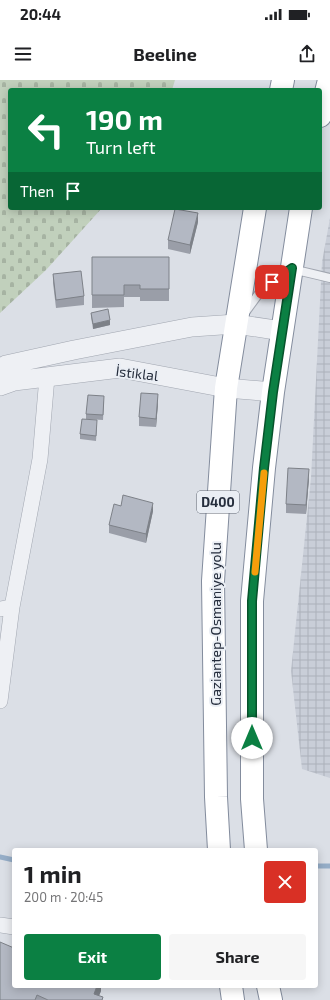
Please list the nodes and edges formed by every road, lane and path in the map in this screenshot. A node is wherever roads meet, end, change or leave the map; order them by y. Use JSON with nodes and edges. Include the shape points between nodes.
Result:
{"nodes":[{"id":1,"x":329,"y":80,"type":"edge"},
{"id":2,"x":322,"y":108,"type":"edge"},
{"id":3,"x":255,"y":210,"type":"edge"},
{"id":4,"x":301,"y":210,"type":"edge"},
{"id":5,"x":292,"y":268,"type":"junction"},
{"id":6,"x":330,"y":278,"type":"edge"},
{"id":7,"x":236,"y":324,"type":"junction"},
{"id":8,"x":282,"y":331,"type":"junction"},
{"id":9,"x":0,"y":368,"type":"edge"},
{"id":10,"x":47,"y":377,"type":"junction"},
{"id":11,"x":0,"y":386,"type":"edge"},
{"id":12,"x":226,"y":388,"type":"junction"},
{"id":13,"x":273,"y":392,"type":"junction"},
{"id":14,"x":6,"y":608,"type":"edge"},
{"id":15,"x":0,"y":701,"type":"edge"},
{"id":16,"x":219,"y":848,"type":"edge"},
{"id":17,"x":256,"y":848,"type":"edge"},
{"id":18,"x":0,"y":925,"type":"edge"},
{"id":19,"x":12,"y":927,"type":"edge"},
{"id":20,"x":232,"y":988,"type":"edge"},
{"id":21,"x":268,"y":988,"type":"edge"},
{"id":22,"x":233,"y":1000,"type":"edge"},
{"id":23,"x":271,"y":1000,"type":"edge"}],
"edges":[{"from":1,"to":2,"type":"highway"},
{"from":3,"to":7,"type":"highway","name":"Gaziantep-Osmaniye yolu","number":"D400"},
{"from":4,"to":5,"type":"highway"},
{"from":5,"to":6,"type":"lane"},
{"from":5,"to":7,"type":"lane","via":[[263,288]]},
{"from":5,"to":8,"type":"highway"},
{"from":7,"to":8,"type":"street"},
{"from":7,"to":9,"type":"street","via":[[192,327],[74,350]]},
{"from":7,"to":12,"type":"highway","name":"Gaziantep-Osmaniye yolu","number":"D400"},
{"from":8,"to":13,"type":"highway"},
{"from":10,"to":11,"type":"street","name":"İstiklal","via":[[14,381]]},
{"from":10,"to":12,"type":"street","name":"İstiklal","via":[[120,368]]},
{"from":10,"to":14,"type":"street","via":[[40,459]]},
{"from":12,"to":13,"type":"street","name":"İstiklal"},
{"from":12,"to":16,"type":"highway","name":"Gaziantep-Osmaniye yolu","number":"D400","via":[[213,581]]},
{"from":13,"to":17,"type":"highway","via":[[252,601],[252,799]]},
{"from":14,"to":15,"type":"street"},
{"from":18,"to":19,"type":"street"},
{"from":20,"to":22,"type":"highway"},
{"from":21,"to":23,"type":"highway"}]}
